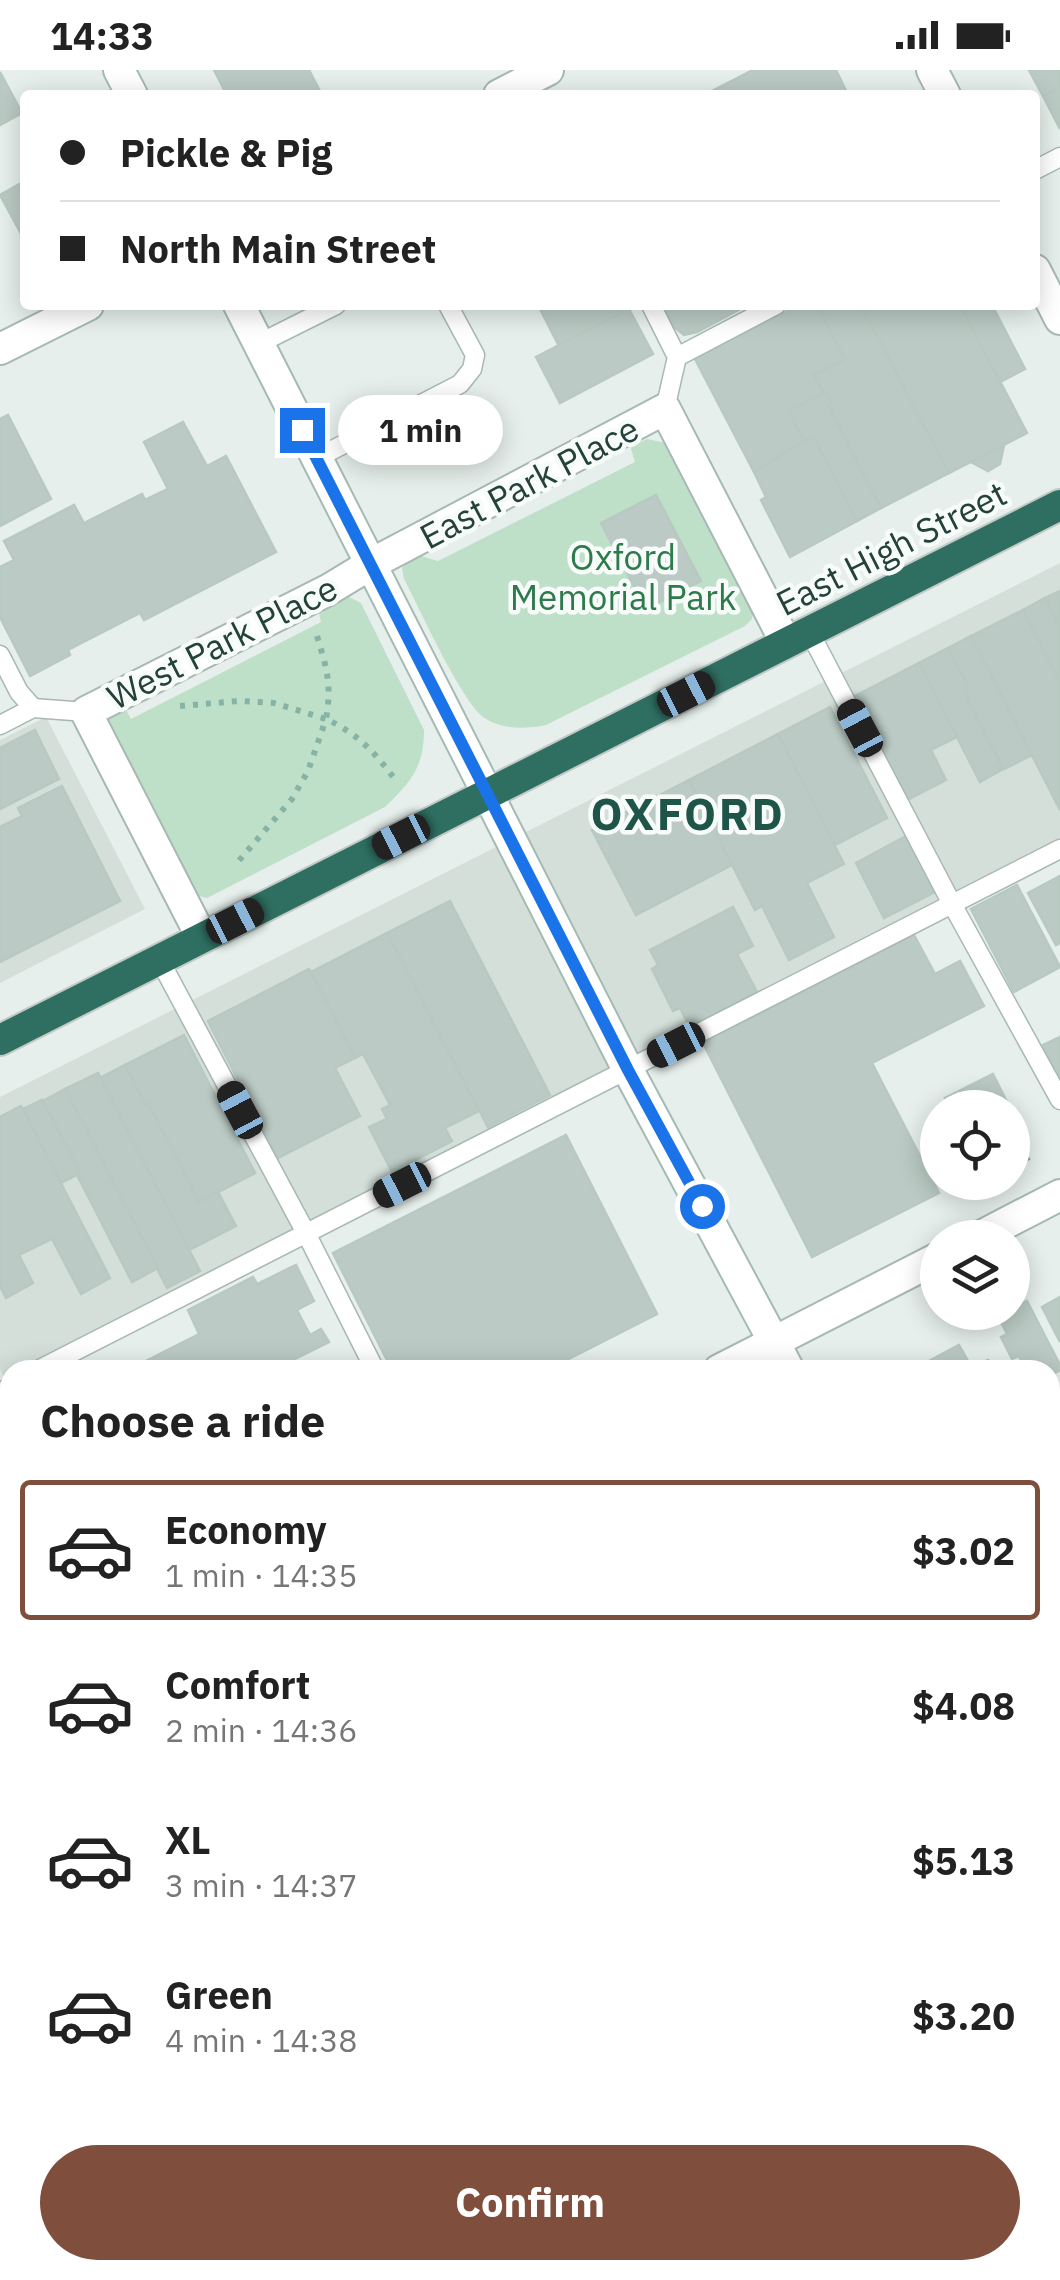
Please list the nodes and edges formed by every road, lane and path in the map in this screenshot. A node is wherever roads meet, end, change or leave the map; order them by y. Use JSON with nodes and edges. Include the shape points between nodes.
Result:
{"nodes":[{"id":1,"x":1040,"y":280,"type":"edge"},
{"id":2,"x":78,"y":310,"type":"edge"},
{"id":3,"x":241,"y":310,"type":"edge"},
{"id":4,"x":326,"y":310,"type":"edge"},
{"id":5,"x":451,"y":310,"type":"edge"},
{"id":6,"x":654,"y":310,"type":"edge"},
{"id":7,"x":766,"y":310,"type":"edge"},
{"id":8,"x":1060,"y":319,"type":"edge"},
{"id":9,"x":258,"y":344,"type":"junction"},
{"id":10,"x":0,"y":349,"type":"edge"},
{"id":11,"x":677,"y":357,"type":"junction"},
{"id":12,"x":665,"y":408,"type":"junction"},
{"id":13,"x":317,"y":458,"type":"junction"},
{"id":14,"x":1060,"y":504,"type":"edge"},
{"id":15,"x":371,"y":564,"type":"junction"},
{"id":16,"x":317,"y":636,"type":"dead end"},
{"id":17,"x":797,"y":637,"type":"junction"},
{"id":18,"x":0,"y":656,"type":"edge"},
{"id":19,"x":180,"y":706,"type":"dead end"},
{"id":20,"x":34,"y":708,"type":"junction"},
{"id":21,"x":86,"y":712,"type":"junction"},
{"id":22,"x":326,"y":719,"type":"junction"},
{"id":23,"x":0,"y":726,"type":"edge"},
{"id":24,"x":398,"y":782,"type":"dead end"},
{"id":25,"x":488,"y":793,"type":"junction"},
{"id":26,"x":1060,"y":849,"type":"edge"},
{"id":27,"x":236,"y":864,"type":"dead end"},
{"id":28,"x":952,"y":904,"type":"junction"},
{"id":29,"x":202,"y":938,"type":"junction"},
{"id":30,"x":160,"y":959,"type":"junction"},
{"id":31,"x":0,"y":1040,"type":"edge"},
{"id":32,"x":628,"y":1070,"type":"junction"},
{"id":33,"x":1060,"y":1100,"type":"edge"},
{"id":34,"x":1060,"y":1196,"type":"edge"},
{"id":35,"x":1013,"y":1220,"type":"edge"},
{"id":36,"x":306,"y":1233,"type":"junction"},
{"id":37,"x":920,"y":1267,"type":"edge"},
{"id":38,"x":774,"y":1340,"type":"junction"},
{"id":39,"x":58,"y":1360,"type":"edge"},
{"id":40,"x":370,"y":1360,"type":"edge"},
{"id":41,"x":737,"y":1360,"type":"edge"},
{"id":42,"x":784,"y":1360,"type":"edge"}],
"edges":[{"from":1,"to":8,"type":"street"},
{"from":2,"to":10,"type":"street"},
{"from":3,"to":9,"type":"street"},
{"from":4,"to":9,"type":"lane"},
{"from":5,"to":13,"type":"lane","via":[[475,355],[460,384]]},
{"from":6,"to":11,"type":"lane"},
{"from":7,"to":11,"type":"lane"},
{"from":9,"to":13,"type":"street"},
{"from":11,"to":12,"type":"lane"},
{"from":12,"to":15,"type":"street","name":"East Park Place"},
{"from":12,"to":17,"type":"street","name":"East Park Place"},
{"from":13,"to":15,"type":"street"},
{"from":14,"to":17,"type":"highway","name":"East High Street"},
{"from":15,"to":21,"type":"street","name":"West Park Place"},
{"from":15,"to":25,"type":"street"},
{"from":16,"to":22,"type":"path","via":[[330,695]]},
{"from":17,"to":25,"type":"highway","name":"East High Street"},
{"from":17,"to":28,"type":"lane"},
{"from":18,"to":20,"type":"lane"},
{"from":19,"to":22,"type":"path","via":[[274,703]]},
{"from":20,"to":21,"type":"lane"},
{"from":20,"to":23,"type":"lane"},
{"from":21,"to":29,"type":"street","name":"West Park Place"},
{"from":22,"to":24,"type":"path","via":[[361,739]]},
{"from":22,"to":27,"type":"path","via":[[292,798]]},
{"from":25,"to":29,"type":"highway","name":"East High Street"},
{"from":25,"to":32,"type":"street"},
{"from":26,"to":28,"type":"lane"},
{"from":28,"to":32,"type":"lane"},
{"from":28,"to":33,"type":"lane"},
{"from":29,"to":30,"type":"highway","name":"East High Street"},
{"from":30,"to":31,"type":"highway","name":"East High Street"},
{"from":30,"to":36,"type":"lane"},
{"from":32,"to":36,"type":"lane"},
{"from":32,"to":38,"type":"street"},
{"from":34,"to":35,"type":"street"},
{"from":36,"to":39,"type":"lane"},
{"from":36,"to":40,"type":"lane"},
{"from":37,"to":38,"type":"street"},
{"from":38,"to":41,"type":"street"},
{"from":38,"to":42,"type":"street"}]}
